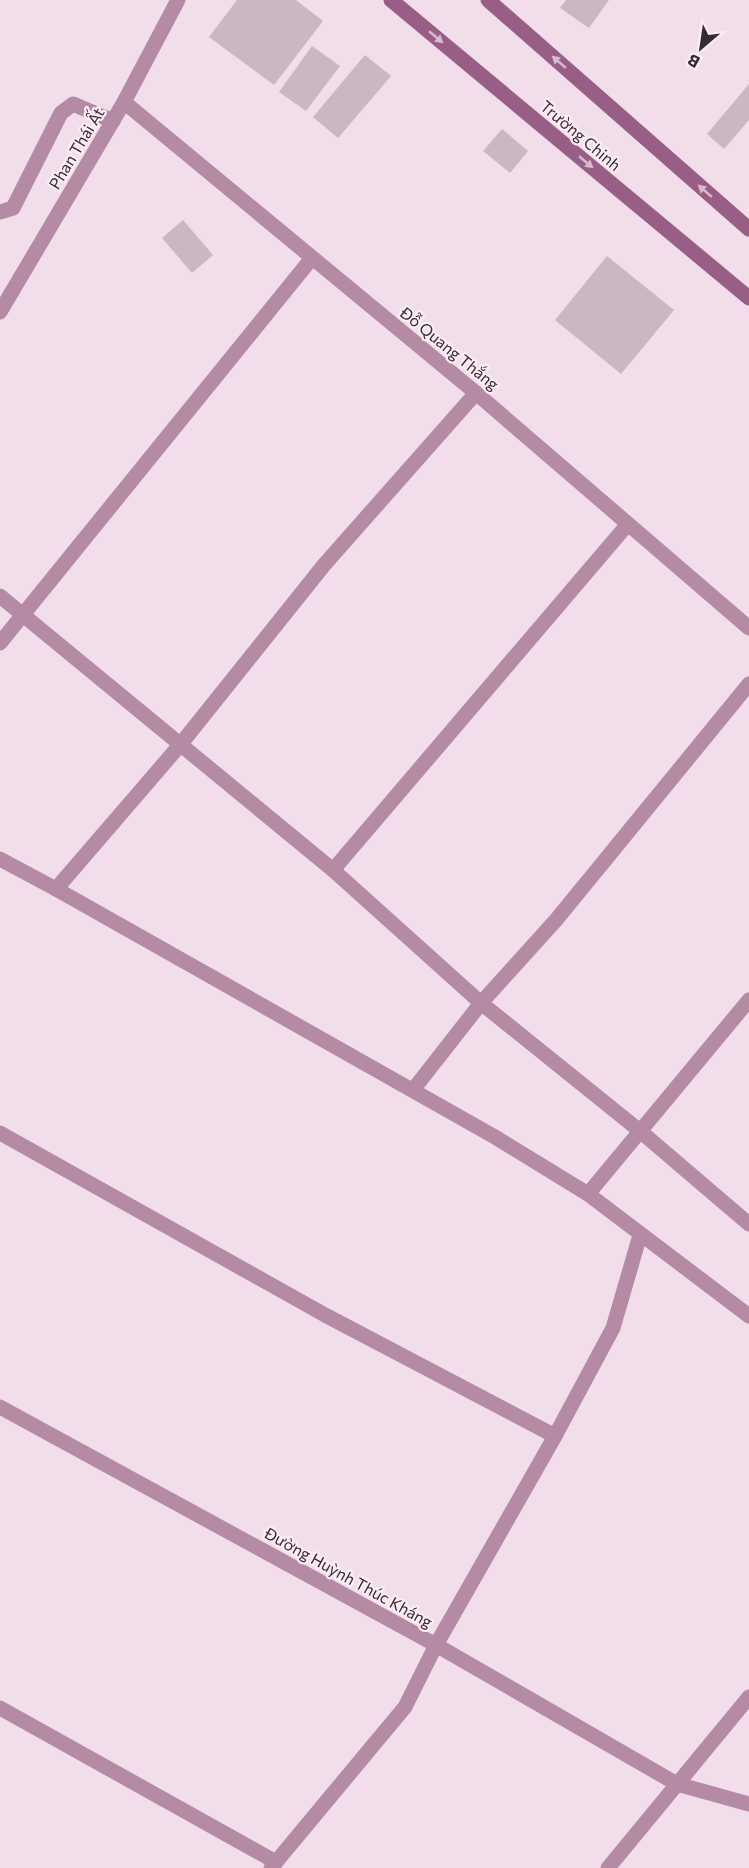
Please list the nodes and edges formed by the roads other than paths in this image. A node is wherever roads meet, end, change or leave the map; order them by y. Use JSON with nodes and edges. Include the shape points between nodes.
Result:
{"nodes":[{"id":1,"x":178,"y":0,"type":"edge"},
{"id":2,"x":391,"y":0,"type":"edge"},
{"id":3,"x":488,"y":0,"type":"edge"},
{"id":4,"x":124,"y":102,"type":"junction"},
{"id":5,"x":113,"y":121,"type":"junction"},
{"id":6,"x":0,"y":212,"type":"edge"},
{"id":7,"x":749,"y":229,"type":"edge"},
{"id":8,"x":312,"y":258,"type":"junction"},
{"id":9,"x":749,"y":298,"type":"edge"},
{"id":10,"x":0,"y":312,"type":"edge"},
{"id":11,"x":476,"y":393,"type":"junction"},
{"id":12,"x":628,"y":524,"type":"junction"},
{"id":13,"x":0,"y":596,"type":"edge"},
{"id":14,"x":23,"y":615,"type":"junction"},
{"id":15,"x":749,"y":628,"type":"edge"},
{"id":16,"x":0,"y":643,"type":"edge"},
{"id":17,"x":749,"y":684,"type":"edge"},
{"id":18,"x":180,"y":745,"type":"junction"},
{"id":19,"x":0,"y":859,"type":"edge"},
{"id":20,"x":333,"y":870,"type":"junction"},
{"id":21,"x":56,"y":889,"type":"junction"},
{"id":22,"x":749,"y":1000,"type":"edge"},
{"id":23,"x":482,"y":1003,"type":"junction"},
{"id":24,"x":412,"y":1090,"type":"junction"},
{"id":25,"x":640,"y":1131,"type":"junction"},
{"id":26,"x":0,"y":1133,"type":"edge"},
{"id":27,"x":588,"y":1194,"type":"junction"},
{"id":28,"x":749,"y":1224,"type":"edge"},
{"id":29,"x":640,"y":1235,"type":"junction"},
{"id":30,"x":748,"y":1315,"type":"edge"},
{"id":31,"x":0,"y":1407,"type":"edge"},
{"id":32,"x":555,"y":1436,"type":"junction"},
{"id":33,"x":436,"y":1645,"type":"junction"},
{"id":34,"x":749,"y":1697,"type":"edge"},
{"id":35,"x":0,"y":1708,"type":"edge"},
{"id":36,"x":677,"y":1784,"type":"junction"},
{"id":37,"x":749,"y":1804,"type":"edge"},
{"id":38,"x":274,"y":1865,"type":"edge"},
{"id":39,"x":608,"y":1868,"type":"edge"}],
"edges":[{"from":1,"to":4,"type":"street","name":"Phan Thái Ất"},
{"from":2,"to":9,"type":"street","name":"Trường Chinh","one_way":true},
{"from":7,"to":3,"type":"street","one_way":true},
{"from":4,"to":5,"type":"street","name":"Phan Thái Ất"},
{"from":4,"to":8,"type":"street","name":"Đỗ Quang Thắng"},
{"from":5,"to":6,"type":"street","via":[[73,104],[61,113],[12,208]]},
{"from":5,"to":10,"type":"street","name":"Phan Thái Ất"},
{"from":8,"to":11,"type":"street","name":"Đỗ Quang Thắng"},
{"from":8,"to":14,"type":"street"},
{"from":11,"to":12,"type":"street","name":"Đỗ Quang Thắng"},
{"from":11,"to":18,"type":"street","via":[[324,565]]},
{"from":12,"to":15,"type":"street","name":"Đỗ Quang Thắng"},
{"from":12,"to":20,"type":"street"},
{"from":13,"to":14,"type":"street"},
{"from":14,"to":16,"type":"street"},
{"from":14,"to":18,"type":"street"},
{"from":17,"to":23,"type":"street","via":[[556,920]]},
{"from":18,"to":20,"type":"street"},
{"from":18,"to":21,"type":"street"},
{"from":19,"to":21,"type":"street"},
{"from":20,"to":23,"type":"street"},
{"from":21,"to":24,"type":"street"},
{"from":22,"to":25,"type":"street"},
{"from":23,"to":24,"type":"street"},
{"from":23,"to":25,"type":"street"},
{"from":24,"to":27,"type":"street"},
{"from":25,"to":27,"type":"street"},
{"from":25,"to":28,"type":"street"},
{"from":26,"to":32,"type":"street","via":[[325,1315]]},
{"from":27,"to":29,"type":"street"},
{"from":29,"to":30,"type":"street"},
{"from":29,"to":32,"type":"street","via":[[613,1328]]},
{"from":31,"to":33,"type":"street","name":"Đường Huỳnh Thúc Kháng"},
{"from":32,"to":33,"type":"street"},
{"from":33,"to":36,"type":"street","name":"Đường Huỳnh Thúc Kháng"},
{"from":33,"to":38,"type":"street","via":[[405,1707]]},
{"from":34,"to":36,"type":"street"},
{"from":35,"to":38,"type":"street"},
{"from":36,"to":37,"type":"street","name":"Đường Huỳnh Thúc Kháng"},
{"from":36,"to":39,"type":"street"}]}
